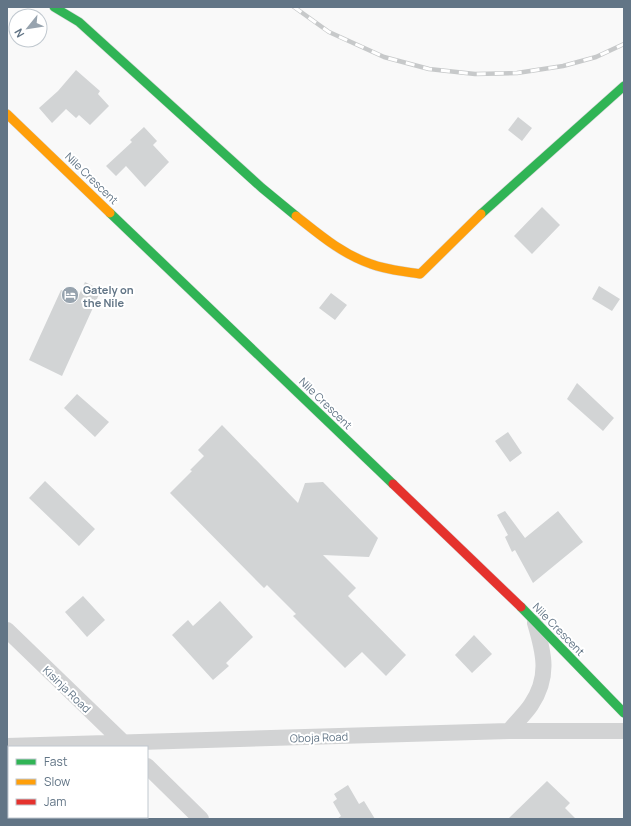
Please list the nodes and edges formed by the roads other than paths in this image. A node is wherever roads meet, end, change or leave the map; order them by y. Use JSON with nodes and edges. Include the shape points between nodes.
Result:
{"nodes":[{"id":1,"x":54,"y":7,"type":"edge"},
{"id":2,"x":624,"y":86,"type":"edge"},
{"id":3,"x":7,"y":114,"type":"edge"},
{"id":4,"x":535,"y":621,"type":"junction"},
{"id":5,"x":7,"y":630,"type":"edge"},
{"id":6,"x":624,"y":713,"type":"edge"},
{"id":7,"x":509,"y":731,"type":"junction"},
{"id":8,"x":624,"y":731,"type":"edge"},
{"id":9,"x":125,"y":745,"type":"edge"},
{"id":10,"x":7,"y":746,"type":"edge"},
{"id":11,"x":148,"y":767,"type":"edge"},
{"id":12,"x":201,"y":819,"type":"edge"}],
"edges":[{"from":1,"to":2,"type":"street","via":[[79,22],[262,188],[332,244],[349,255],[373,265],[420,274],[496,200]]},
{"from":3,"to":4,"type":"street","name":"Nile Crescent"},
{"from":4,"to":6,"type":"street","name":"Nile Crescent"},
{"from":4,"to":7,"type":"street","via":[[544,662],[543,682],[531,705]]},
{"from":5,"to":9,"type":"street","name":"Kisinja Road"},
{"from":7,"to":8,"type":"street","name":"Oboja Road"},
{"from":7,"to":9,"type":"street","name":"Oboja Road"},
{"from":9,"to":10,"type":"street","name":"Oboja Road"},
{"from":11,"to":12,"type":"street"}]}
